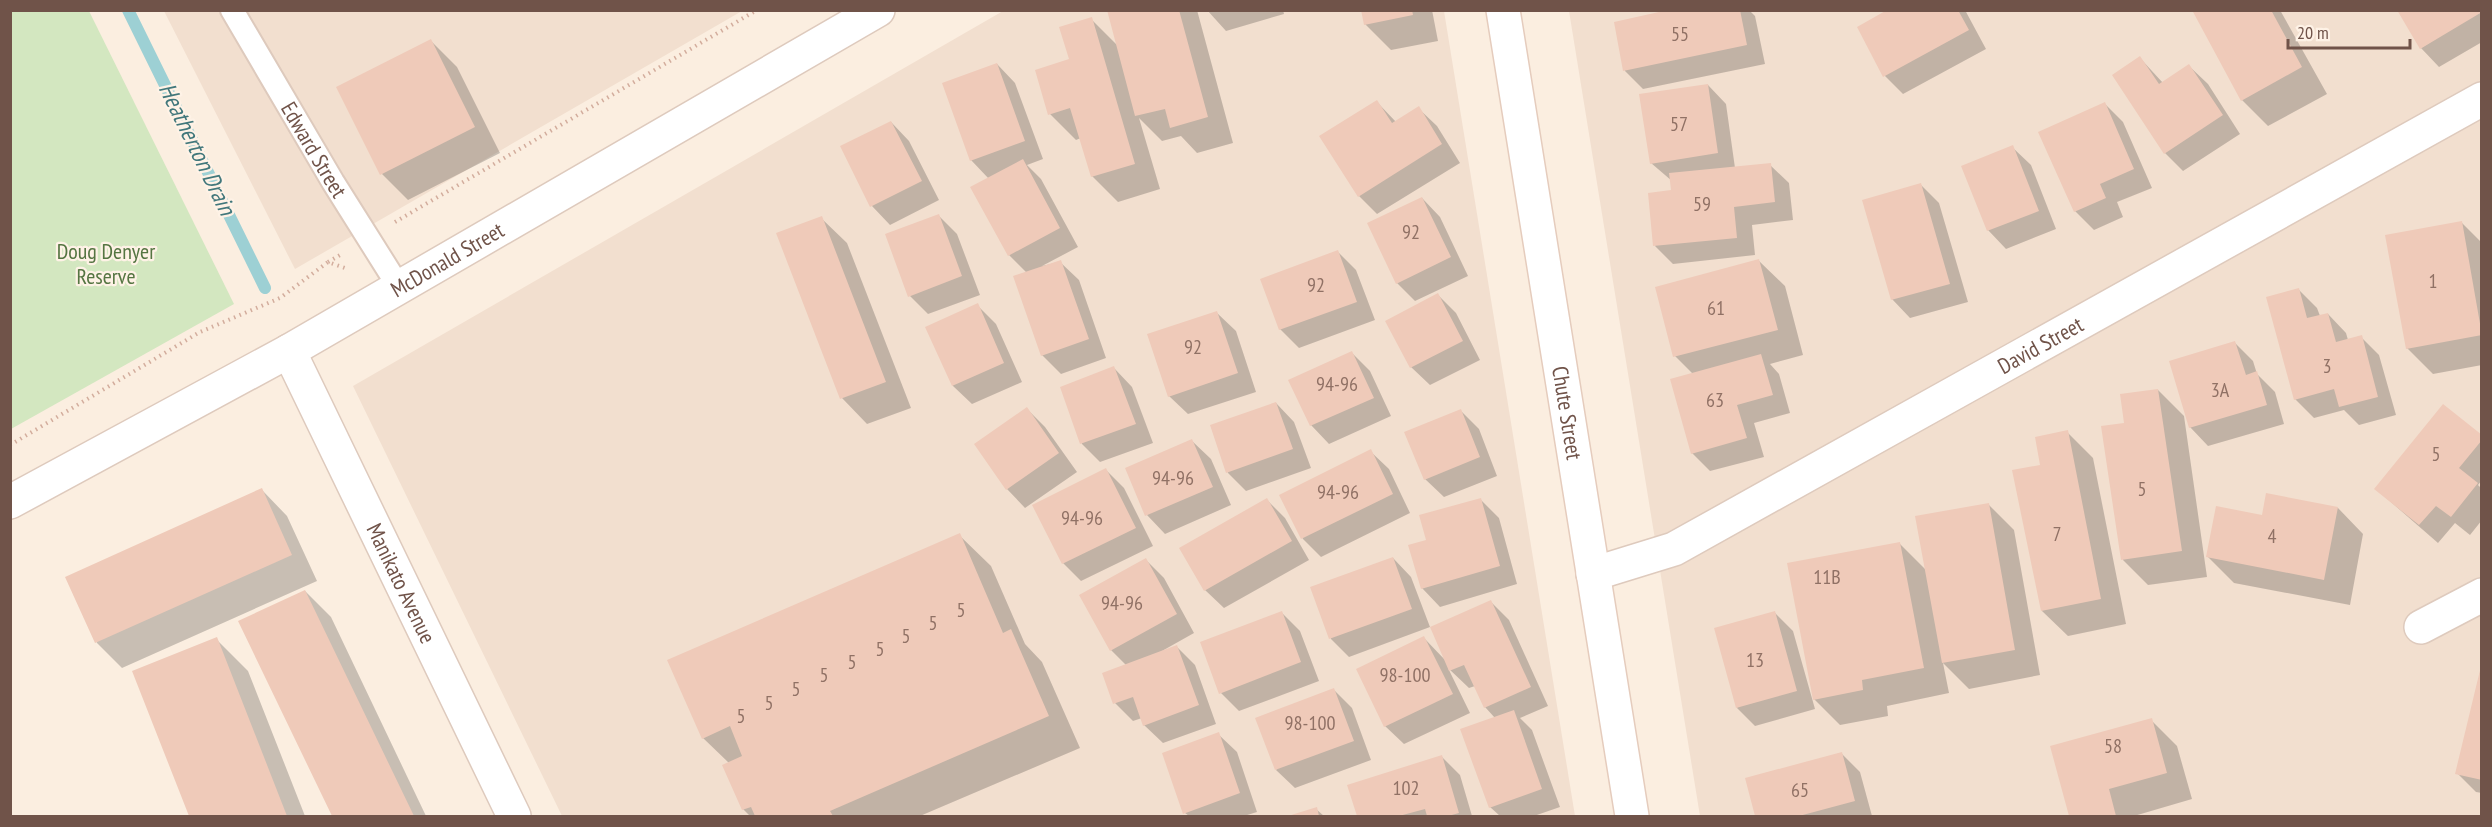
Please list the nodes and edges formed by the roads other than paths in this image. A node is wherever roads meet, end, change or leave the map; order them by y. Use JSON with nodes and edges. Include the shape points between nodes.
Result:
{"nodes":[{"id":1,"x":232,"y":10,"type":"edge"},
{"id":2,"x":878,"y":10,"type":"edge"},
{"id":3,"x":1503,"y":10,"type":"edge"},
{"id":4,"x":2481,"y":99,"type":"edge"},
{"id":5,"x":399,"y":287,"type":"junction"},
{"id":6,"x":290,"y":351,"type":"junction"},
{"id":7,"x":10,"y":502,"type":"edge"},
{"id":8,"x":1593,"y":574,"type":"junction"},
{"id":9,"x":2481,"y":595,"type":"edge"},
{"id":10,"x":2421,"y":627,"type":"dead end"},
{"id":11,"x":514,"y":816,"type":"edge"},
{"id":12,"x":1632,"y":816,"type":"edge"}],
"edges":[{"from":1,"to":5,"type":"lane","name":"Edward Street"},
{"from":2,"to":5,"type":"street","name":"McDonald Street"},
{"from":3,"to":8,"type":"street","name":"Chute Street"},
{"from":4,"to":8,"type":"street","name":"David Street","via":[[1674,549]]},
{"from":5,"to":6,"type":"street","name":"McDonald Street"},
{"from":6,"to":7,"type":"street","name":"McDonald Street"},
{"from":6,"to":11,"type":"street","name":"Manikato Avenue"},
{"from":8,"to":12,"type":"street","name":"Chute Street"},
{"from":9,"to":10,"type":"street"}]}
